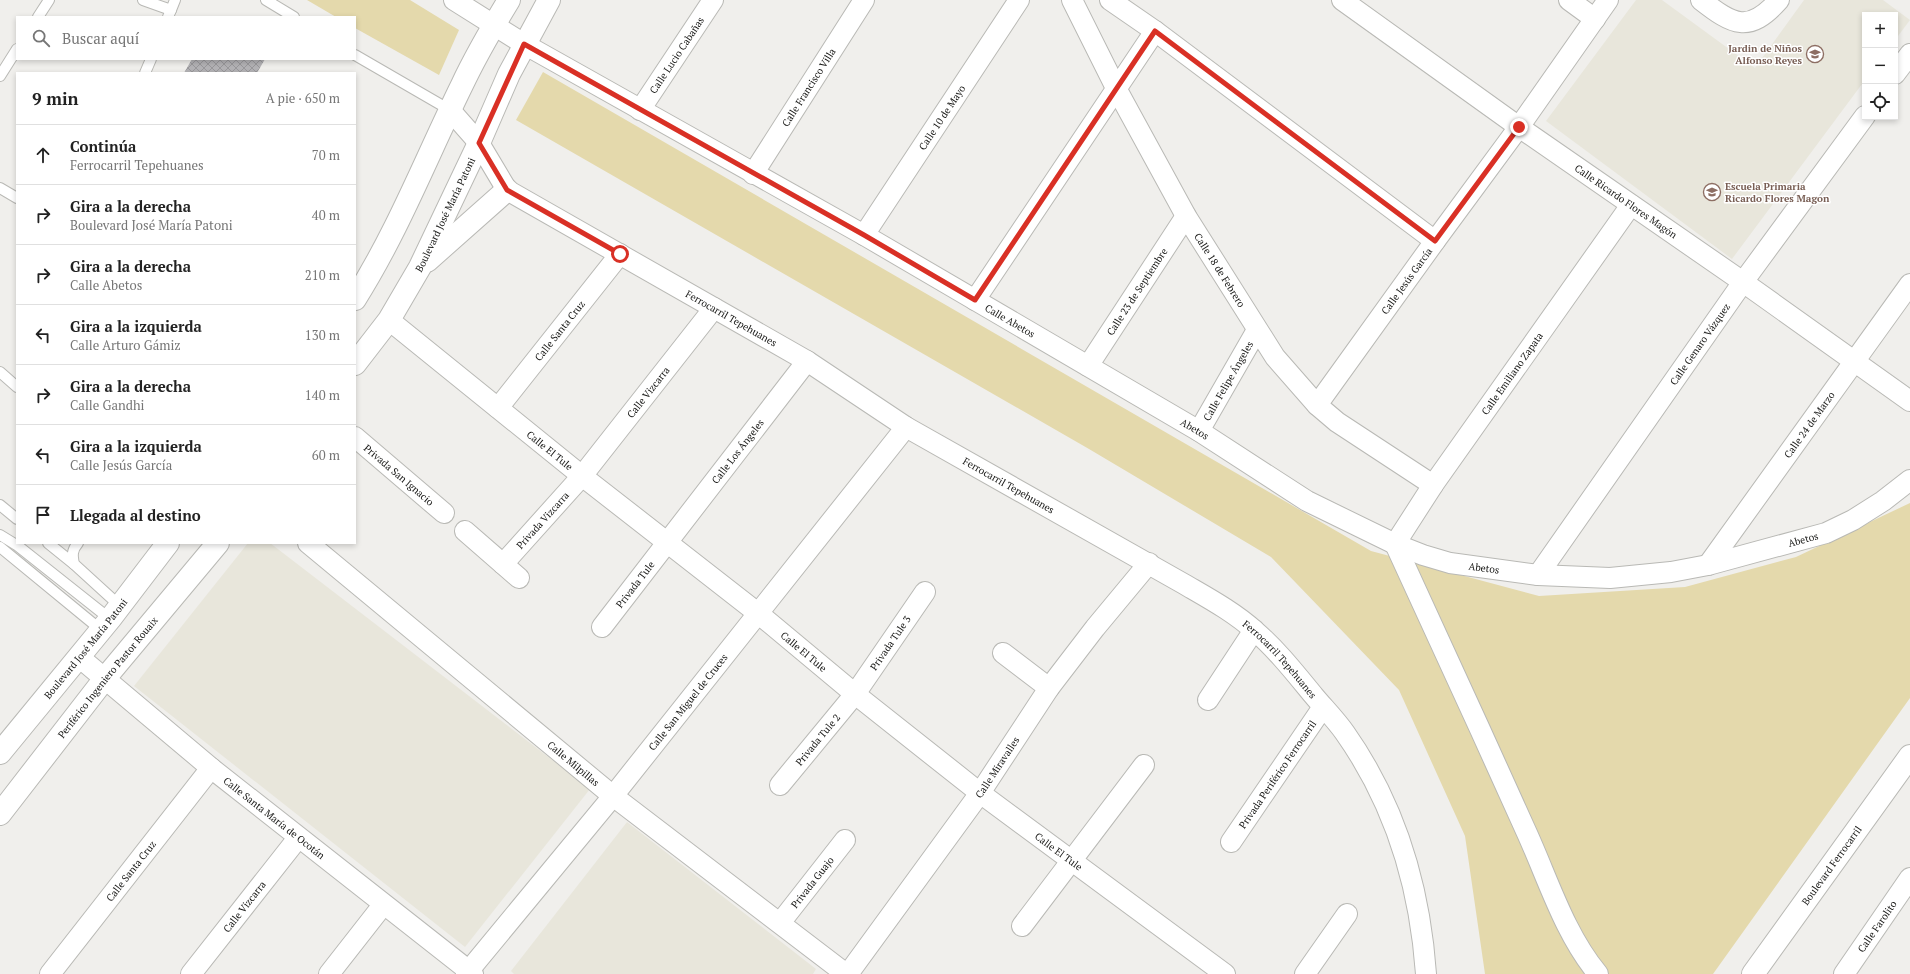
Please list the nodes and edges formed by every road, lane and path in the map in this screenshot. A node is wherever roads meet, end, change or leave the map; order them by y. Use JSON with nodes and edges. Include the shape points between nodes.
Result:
{"nodes":[{"id":1,"x":49,"y":0,"type":"edge"},
{"id":2,"x":143,"y":0,"type":"edge"},
{"id":3,"x":175,"y":0,"type":"edge"},
{"id":4,"x":266,"y":0,"type":"edge"},
{"id":5,"x":509,"y":0,"type":"edge"},
{"id":6,"x":549,"y":0,"type":"edge"},
{"id":7,"x":713,"y":0,"type":"edge"},
{"id":8,"x":864,"y":0,"type":"edge"},
{"id":9,"x":1019,"y":0,"type":"edge"},
{"id":10,"x":1072,"y":0,"type":"edge"},
{"id":11,"x":1110,"y":0,"type":"edge"},
{"id":12,"x":1342,"y":0,"type":"edge"},
{"id":13,"x":1569,"y":0,"type":"edge"},
{"id":14,"x":1608,"y":0,"type":"edge"},
{"id":15,"x":1701,"y":0,"type":"edge"},
{"id":16,"x":1779,"y":0,"type":"edge"},
{"id":17,"x":466,"y":3,"type":"edge"},
{"id":18,"x":170,"y":14,"type":"edge"},
{"id":19,"x":39,"y":16,"type":"edge"},
{"id":20,"x":292,"y":16,"type":"edge"},
{"id":21,"x":1595,"y":19,"type":"junction"},
{"id":22,"x":493,"y":26,"type":"junction"},
{"id":23,"x":1155,"y":31,"type":"junction"},
{"id":24,"x":524,"y":44,"type":"junction"},
{"id":25,"x":16,"y":52,"type":"edge"},
{"id":26,"x":1910,"y":54,"type":"edge"},
{"id":27,"x":356,"y":56,"type":"edge"},
{"id":28,"x":151,"y":60,"type":"edge"},
{"id":29,"x":1898,"y":70,"type":"edge"},
{"id":30,"x":145,"y":72,"type":"edge"},
{"id":31,"x":0,"y":76,"type":"edge"},
{"id":32,"x":1116,"y":88,"type":"junction"},
{"id":33,"x":450,"y":110,"type":"junction"},
{"id":34,"x":640,"y":110,"type":"junction"},
{"id":35,"x":1862,"y":120,"type":"edge"},
{"id":36,"x":1519,"y":127,"type":"junction"},
{"id":37,"x":479,"y":143,"type":"junction"},
{"id":38,"x":753,"y":174,"type":"junction"},
{"id":39,"x":0,"y":188,"type":"edge"},
{"id":40,"x":507,"y":190,"type":"junction"},
{"id":41,"x":16,"y":197,"type":"edge"},
{"id":42,"x":1631,"y":205,"type":"junction"},
{"id":43,"x":1186,"y":216,"type":"junction"},
{"id":44,"x":864,"y":235,"type":"junction"},
{"id":45,"x":1435,"y":241,"type":"junction"},
{"id":46,"x":620,"y":254,"type":"junction"},
{"id":47,"x":420,"y":267,"type":"junction"},
{"id":48,"x":1743,"y":282,"type":"junction"},
{"id":49,"x":1910,"y":284,"type":"edge"},
{"id":50,"x":356,"y":297,"type":"edge"},
{"id":51,"x":975,"y":300,"type":"junction"},
{"id":52,"x":714,"y":308,"type":"junction"},
{"id":53,"x":388,"y":320,"type":"junction"},
{"id":54,"x":1257,"y":330,"type":"junction"},
{"id":55,"x":807,"y":361,"type":"junction"},
{"id":56,"x":1855,"y":361,"type":"junction"},
{"id":57,"x":356,"y":363,"type":"edge"},
{"id":58,"x":1088,"y":366,"type":"junction"},
{"id":59,"x":0,"y":372,"type":"edge"},
{"id":60,"x":16,"y":386,"type":"edge"},
{"id":61,"x":1910,"y":401,"type":"edge"},
{"id":62,"x":1317,"y":405,"type":"junction"},
{"id":63,"x":498,"y":408,"type":"junction"},
{"id":64,"x":906,"y":426,"type":"junction"},
{"id":65,"x":1199,"y":431,"type":"junction"},
{"id":66,"x":356,"y":438,"type":"edge"},
{"id":67,"x":582,"y":476,"type":"junction"},
{"id":68,"x":1910,"y":480,"type":"edge"},
{"id":69,"x":1433,"y":485,"type":"junction"},
{"id":70,"x":0,"y":505,"type":"edge"},
{"id":71,"x":444,"y":513,"type":"dead end"},
{"id":72,"x":16,"y":517,"type":"edge"},
{"id":73,"x":465,"y":531,"type":"dead end"},
{"id":74,"x":0,"y":535,"type":"edge"},
{"id":75,"x":669,"y":543,"type":"junction"},
{"id":76,"x":49,"y":544,"type":"edge"},
{"id":77,"x":77,"y":544,"type":"edge"},
{"id":78,"x":167,"y":544,"type":"edge"},
{"id":79,"x":217,"y":544,"type":"edge"},
{"id":80,"x":309,"y":544,"type":"edge"},
{"id":81,"x":1395,"y":544,"type":"junction"},
{"id":82,"x":0,"y":547,"type":"edge"},
{"id":83,"x":1149,"y":563,"type":"junction"},
{"id":84,"x":74,"y":564,"type":"junction"},
{"id":85,"x":503,"y":564,"type":"junction"},
{"id":86,"x":1708,"y":565,"type":"junction"},
{"id":87,"x":1538,"y":575,"type":"junction"},
{"id":88,"x":519,"y":578,"type":"dead end"},
{"id":89,"x":925,"y":592,"type":"dead end"},
{"id":90,"x":759,"y":614,"type":"junction"},
{"id":91,"x":110,"y":618,"type":"junction"},
{"id":92,"x":602,"y":628,"type":"dead end"},
{"id":93,"x":1254,"y":630,"type":"junction"},
{"id":94,"x":1002,"y":653,"type":"dead end"},
{"id":95,"x":80,"y":657,"type":"junction"},
{"id":96,"x":106,"y":677,"type":"junction"},
{"id":97,"x":1050,"y":688,"type":"junction"},
{"id":98,"x":855,"y":694,"type":"junction"},
{"id":99,"x":1208,"y":700,"type":"dead end"},
{"id":100,"x":1323,"y":706,"type":"junction"},
{"id":101,"x":3,"y":743,"type":"edge"},
{"id":102,"x":1910,"y":756,"type":"edge"},
{"id":103,"x":1144,"y":765,"type":"dead end"},
{"id":104,"x":211,"y":768,"type":"junction"},
{"id":105,"x":780,"y":785,"type":"dead end"},
{"id":106,"x":980,"y":793,"type":"junction"},
{"id":107,"x":613,"y":796,"type":"junction"},
{"id":108,"x":0,"y":814,"type":"edge"},
{"id":109,"x":298,"y":838,"type":"junction"},
{"id":110,"x":845,"y":840,"type":"dead end"},
{"id":111,"x":1231,"y":842,"type":"dead end"},
{"id":112,"x":1072,"y":860,"type":"junction"},
{"id":113,"x":1909,"y":886,"type":"edge"},
{"id":114,"x":383,"y":905,"type":"junction"},
{"id":115,"x":1348,"y":914,"type":"dead end"},
{"id":116,"x":780,"y":923,"type":"junction"},
{"id":117,"x":1022,"y":926,"type":"dead end"},
{"id":118,"x":469,"y":973,"type":"edge"},
{"id":119,"x":50,"y":974,"type":"edge"},
{"id":120,"x":191,"y":974,"type":"edge"},
{"id":121,"x":329,"y":974,"type":"edge"},
{"id":122,"x":847,"y":974,"type":"edge"},
{"id":123,"x":1225,"y":974,"type":"edge"},
{"id":124,"x":1305,"y":974,"type":"edge"},
{"id":125,"x":1426,"y":974,"type":"edge"},
{"id":126,"x":1598,"y":974,"type":"edge"},
{"id":127,"x":1753,"y":974,"type":"edge"},
{"id":128,"x":1844,"y":974,"type":"edge"}],
"edges":[{"from":1,"to":19,"type":"lane"},
{"from":2,"to":18,"type":"lane"},
{"from":3,"to":18,"type":"lane"},
{"from":4,"to":20,"type":"lane"},
{"from":5,"to":22,"type":"main road"},
{"from":6,"to":24,"type":"main road","name":"Boulevard José María Patoni"},
{"from":7,"to":34,"type":"street","name":"Calle Lucio Cabañas"},
{"from":8,"to":38,"type":"street","name":"Calle Francisco Villa"},
{"from":9,"to":44,"type":"street","name":"Calle 10 de Mayo"},
{"from":10,"to":32,"type":"street","name":"Calle 18 de Febrero"},
{"from":11,"to":23,"type":"street"},
{"from":12,"to":36,"type":"street","name":"Calle Ricardo Flores Magón"},
{"from":13,"to":21,"type":"street"},
{"from":14,"to":21,"type":"street","name":"Calle Jesús García"},
{"from":15,"to":16,"type":"street","via":[[1731,20],[1742,22],[1753,21],[1770,10]]},
{"from":17,"to":22,"type":"street","name":"Calle Abetos"},
{"from":21,"to":36,"type":"street","name":"Calle Jesús García"},
{"from":22,"to":24,"type":"street","name":"Calle Abetos"},
{"from":22,"to":33,"type":"main road"},
{"from":23,"to":32,"type":"street"},
{"from":23,"to":45,"type":"street"},
{"from":24,"to":34,"type":"street","name":"Calle Abetos"},
{"from":24,"to":37,"type":"main road","name":"Boulevard José María Patoni"},
{"from":25,"to":31,"type":"lane"},
{"from":26,"to":29,"type":"street"},
{"from":27,"to":33,"type":"lane"},
{"from":28,"to":30,"type":"lane"},
{"from":32,"to":43,"type":"street","name":"Calle 18 de Febrero"},
{"from":32,"to":51,"type":"street"},
{"from":33,"to":37,"type":"street","name":"Ferrocarril Tepehuanes"},
{"from":33,"to":50,"type":"main road","via":[[392,232]]},
{"from":34,"to":38,"type":"street","name":"Calle Abetos"},
{"from":35,"to":48,"type":"street","name":"Calle Genaro Vázquez"},
{"from":36,"to":42,"type":"street","name":"Calle Ricardo Flores Magón"},
{"from":36,"to":45,"type":"street","name":"Calle Jesús García"},
{"from":37,"to":40,"type":"street","name":"Ferrocarril Tepehuanes"},
{"from":37,"to":47,"type":"main road","name":"Boulevard José María Patoni"},
{"from":38,"to":44,"type":"street","name":"Calle Abetos"},
{"from":39,"to":41,"type":"lane"},
{"from":40,"to":46,"type":"street","name":"Ferrocarril Tepehuanes"},
{"from":40,"to":47,"type":"main road"},
{"from":42,"to":48,"type":"street","name":"Calle Ricardo Flores Magón"},
{"from":42,"to":69,"type":"street","name":"Calle Emiliano Zapata"},
{"from":43,"to":54,"type":"street","name":"Calle 18 de Febrero"},
{"from":43,"to":58,"type":"street","name":"Calle 23 de Septiembre"},
{"from":44,"to":51,"type":"street","name":"Calle Abetos"},
{"from":45,"to":62,"type":"street","name":"Calle Jesús García"},
{"from":46,"to":52,"type":"street","name":"Ferrocarril Tepehuanes"},
{"from":46,"to":63,"type":"street","name":"Calle Santa Cruz"},
{"from":47,"to":53,"type":"main road","name":"Boulevard José María Patoni"},
{"from":48,"to":56,"type":"street","name":"Calle Ricardo Flores Magón"},
{"from":48,"to":87,"type":"street","name":"Calle Genaro Vázquez"},
{"from":49,"to":56,"type":"street","name":"Calle 24 de Marzo"},
{"from":51,"to":58,"type":"street","name":"Calle Abetos"},
{"from":52,"to":55,"type":"street","name":"Ferrocarril Tepehuanes"},
{"from":52,"to":67,"type":"street","name":"Calle Vizcarra"},
{"from":53,"to":57,"type":"main road"},
{"from":53,"to":63,"type":"street","name":"Calle El Tule"},
{"from":54,"to":62,"type":"street","name":"Calle 18 de Febrero","via":[[1275,357]]},
{"from":54,"to":65,"type":"street","name":"Calle Felipe Ángeles"},
{"from":55,"to":64,"type":"street","name":"Ferrocarril Tepehuanes"},
{"from":55,"to":75,"type":"street","name":"Calle Los Ángeles"},
{"from":56,"to":61,"type":"street","name":"Calle Ricardo Flores Magón"},
{"from":56,"to":86,"type":"street","name":"Calle 24 de Marzo"},
{"from":58,"to":65,"type":"street","name":"Abetos"},
{"from":59,"to":60,"type":"lane"},
{"from":62,"to":69,"type":"street","name":"Calle 18 de Febrero","via":[[1337,422]]},
{"from":63,"to":67,"type":"street","name":"Calle El Tule"},
{"from":64,"to":83,"type":"street","name":"Ferrocarril Tepehuanes"},
{"from":64,"to":90,"type":"street","name":"Calle San Miguel de Cruces"},
{"from":65,"to":81,"type":"street","name":"Abetos","via":[[1307,501]]},
{"from":66,"to":71,"type":"street","name":"Privada San Ignacio"},
{"from":67,"to":75,"type":"street","name":"Calle El Tule"},
{"from":67,"to":85,"type":"street","name":"Privada Vizcarra"},
{"from":68,"to":86,"type":"street","name":"Abetos","via":[[1853,520],[1826,533]]},
{"from":69,"to":81,"type":"street","name":"Calle Emiliano Zapata"},
{"from":70,"to":72,"type":"lane"},
{"from":73,"to":85,"type":"street"},
{"from":74,"to":91,"type":"lane","via":[[26,552]]},
{"from":75,"to":90,"type":"street","name":"Calle El Tule"},
{"from":75,"to":92,"type":"street","name":"Privada Tule"},
{"from":76,"to":84,"type":"lane"},
{"from":77,"to":84,"type":"lane","via":[[72,556]]},
{"from":78,"to":91,"type":"main road","name":"Boulevard José María Patoni"},
{"from":79,"to":96,"type":"main road","name":"Periférico Ingeniero Pastor Rouaix"},
{"from":80,"to":107,"type":"street","name":"Calle Milpillas"},
{"from":81,"to":87,"type":"street","name":"Abetos","via":[[1450,563]]},
{"from":81,"to":126,"type":"street","via":[[1567,923]]},
{"from":82,"to":91,"type":"lane"},
{"from":83,"to":93,"type":"street","name":"Ferrocarril Tepehuanes","via":[[1218,604]]},
{"from":83,"to":97,"type":"street","name":"Calle Miravalles"},
{"from":84,"to":91,"type":"lane"},
{"from":85,"to":88,"type":"street"},
{"from":86,"to":87,"type":"street","name":"Abetos","via":[[1671,572],[1610,578]]},
{"from":89,"to":98,"type":"street","name":"Privada Tule 3"},
{"from":90,"to":98,"type":"street","name":"Calle El Tule"},
{"from":90,"to":107,"type":"street","name":"Calle San Miguel de Cruces"},
{"from":91,"to":95,"type":"main road","name":"Boulevard José María Patoni"},
{"from":93,"to":99,"type":"street"},
{"from":93,"to":100,"type":"street","name":"Ferrocarril Tepehuanes","via":[[1281,655]]},
{"from":94,"to":97,"type":"street"},
{"from":95,"to":96,"type":"street","name":"Calle Santa María de Ocotán"},
{"from":95,"to":101,"type":"main road","name":"Boulevard José María Patoni"},
{"from":96,"to":104,"type":"street","name":"Calle Santa María de Ocotán"},
{"from":96,"to":108,"type":"main road","name":"Periférico Ingeniero Pastor Rouaix"},
{"from":97,"to":106,"type":"street","name":"Calle Miravalles"},
{"from":98,"to":105,"type":"street","name":"Privada Tule 2"},
{"from":98,"to":106,"type":"street","name":"Calle El Tule"},
{"from":100,"to":111,"type":"street","name":"Privada Periférico Ferrocarril"},
{"from":100,"to":125,"type":"street","name":"Ferrocarril Tepehuanes","via":[[1344,732],[1374,781],[1401,843],[1419,911]]},
{"from":102,"to":127,"type":"main road","name":"Boulevard Ferrocarril"},
{"from":103,"to":112,"type":"street"},
{"from":104,"to":109,"type":"street","name":"Calle Santa María de Ocotán"},
{"from":104,"to":119,"type":"street","name":"Calle Santa Cruz"},
{"from":106,"to":112,"type":"street","name":"Calle El Tule"},
{"from":106,"to":122,"type":"street","name":"Calle Miravalles"},
{"from":107,"to":116,"type":"street","name":"Calle Milpillas"},
{"from":107,"to":118,"type":"street","name":"Calle San Miguel de Cruces"},
{"from":109,"to":114,"type":"street","name":"Calle Santa María de Ocotán"},
{"from":109,"to":120,"type":"street","name":"Calle Vizcarra"},
{"from":110,"to":116,"type":"street","name":"Privada Guajo"},
{"from":112,"to":117,"type":"street"},
{"from":112,"to":123,"type":"street","name":"Calle El Tule"},
{"from":113,"to":128,"type":"street","name":"Calle Farolito"},
{"from":114,"to":118,"type":"street","name":"Calle Santa María de Ocotán"},
{"from":114,"to":121,"type":"street"},
{"from":115,"to":124,"type":"street"},
{"from":116,"to":122,"type":"street","name":"Calle Milpillas"}]}
